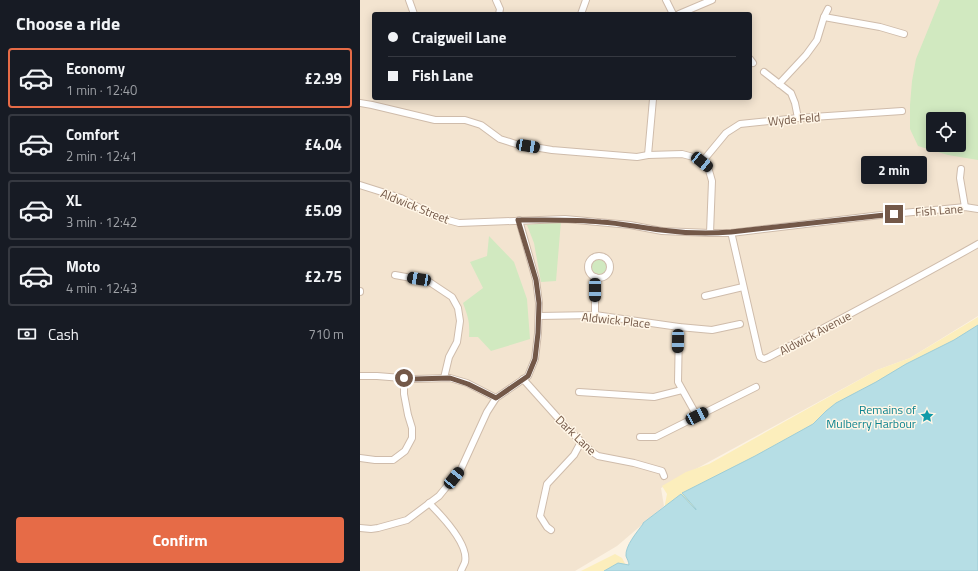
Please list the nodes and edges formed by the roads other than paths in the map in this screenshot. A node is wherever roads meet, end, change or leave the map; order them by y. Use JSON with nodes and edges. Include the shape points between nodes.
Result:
{"nodes":[{"id":1,"x":410,"y":0,"type":"edge"},
{"id":2,"x":496,"y":0,"type":"edge"},
{"id":3,"x":586,"y":0,"type":"edge"},
{"id":4,"x":666,"y":0,"type":"edge"},
{"id":5,"x":712,"y":0,"type":"edge"},
{"id":6,"x":828,"y":9,"type":"dead end"},
{"id":7,"x":413,"y":12,"type":"edge"},
{"id":8,"x":499,"y":12,"type":"edge"},
{"id":9,"x":582,"y":12,"type":"edge"},
{"id":10,"x":672,"y":12,"type":"edge"},
{"id":11,"x":684,"y":12,"type":"edge"},
{"id":12,"x":824,"y":17,"type":"junction"},
{"id":13,"x":904,"y":34,"type":"dead end"},
{"id":14,"x":764,"y":72,"type":"dead end"},
{"id":15,"x":779,"y":84,"type":"junction"},
{"id":16,"x":653,"y":100,"type":"edge"},
{"id":17,"x":360,"y":104,"type":"edge"},
{"id":18,"x":902,"y":111,"type":"dead end"},
{"id":19,"x":798,"y":118,"type":"junction"},
{"id":20,"x":648,"y":155,"type":"junction"},
{"id":21,"x":702,"y":162,"type":"junction"},
{"id":22,"x":961,"y":169,"type":"dead end"},
{"id":23,"x":360,"y":185,"type":"edge"},
{"id":24,"x":965,"y":207,"type":"junction"},
{"id":25,"x":978,"y":209,"type":"edge"},
{"id":26,"x":518,"y":220,"type":"junction"},
{"id":27,"x":710,"y":233,"type":"junction"},
{"id":28,"x":732,"y":236,"type":"dead end"},
{"id":29,"x":978,"y":244,"type":"edge"},
{"id":30,"x":395,"y":275,"type":"dead end"},
{"id":31,"x":595,"y":277,"type":"dead end"},
{"id":32,"x":743,"y":287,"type":"junction"},
{"id":33,"x":705,"y":296,"type":"dead end"},
{"id":34,"x":595,"y":315,"type":"junction"},
{"id":35,"x":539,"y":316,"type":"junction"},
{"id":36,"x":740,"y":324,"type":"dead end"},
{"id":37,"x":679,"y":327,"type":"junction"},
{"id":38,"x":360,"y":376,"type":"edge"},
{"id":39,"x":404,"y":378,"type":"junction"},
{"id":40,"x":444,"y":378,"type":"junction"},
{"id":41,"x":523,"y":379,"type":"junction"},
{"id":42,"x":756,"y":387,"type":"dead end"},
{"id":43,"x":682,"y":390,"type":"junction"},
{"id":44,"x":579,"y":392,"type":"dead end"},
{"id":45,"x":496,"y":398,"type":"junction"},
{"id":46,"x":697,"y":416,"type":"junction"},
{"id":47,"x":640,"y":437,"type":"dead end"},
{"id":48,"x":581,"y":442,"type":"junction"},
{"id":49,"x":360,"y":458,"type":"edge"},
{"id":50,"x":664,"y":476,"type":"dead end"},
{"id":51,"x":429,"y":503,"type":"junction"},
{"id":52,"x":360,"y":528,"type":"edge"},
{"id":53,"x":551,"y":530,"type":"dead end"},
{"id":54,"x":461,"y":571,"type":"edge"}],
"edges":[{"from":1,"to":7,"type":"street"},
{"from":2,"to":8,"type":"street"},
{"from":3,"to":9,"type":"street"},
{"from":4,"to":10,"type":"street"},
{"from":5,"to":11,"type":"street"},
{"from":6,"to":12,"type":"street"},
{"from":12,"to":13,"type":"street","via":[[880,26]]},
{"from":12,"to":15,"type":"street","via":[[817,40]]},
{"from":14,"to":15,"type":"street"},
{"from":15,"to":19,"type":"street","via":[[791,93]]},
{"from":16,"to":20,"type":"street"},
{"from":17,"to":20,"type":"street","via":[[435,120],[465,120],[516,144],[629,157]]},
{"from":18,"to":19,"type":"street","name":"Wyde Feld"},
{"from":19,"to":21,"type":"street","name":"Wyde Feld","via":[[740,124],[726,133]]},
{"from":20,"to":21,"type":"street","via":[[682,154]]},
{"from":21,"to":27,"type":"street","via":[[708,167],[712,182]]},
{"from":22,"to":24,"type":"street"},
{"from":23,"to":26,"type":"street","name":"Aldwick Street","via":[[401,198],[437,217],[459,223]]},
{"from":24,"to":25,"type":"street","name":"Fish Lane"},
{"from":24,"to":27,"type":"street","name":"Fish Lane"},
{"from":26,"to":27,"type":"street","name":"Fish Lane","via":[[565,219],[630,225],[662,231]]},
{"from":26,"to":35,"type":"street","via":[[536,280]]},
{"from":28,"to":32,"type":"street","name":"Aldwick Avenue"},
{"from":29,"to":32,"type":"street","name":"Aldwick Avenue","via":[[764,358],[760,358]]},
{"from":30,"to":40,"type":"street","via":[[428,281],[452,297],[458,308],[458,342],[449,357]]},
{"from":31,"to":34,"type":"street"},
{"from":32,"to":33,"type":"street"},
{"from":34,"to":35,"type":"street","name":"Aldwick Place"},
{"from":34,"to":37,"type":"street","name":"Aldwick Place"},
{"from":35,"to":41,"type":"street","via":[[535,359],[528,376]]},
{"from":36,"to":37,"type":"street","name":"Aldwick Place","via":[[712,330]]},
{"from":37,"to":43,"type":"street","via":[[678,382]]},
{"from":38,"to":39,"type":"street"},
{"from":39,"to":40,"type":"street"},
{"from":39,"to":49,"type":"street","via":[[404,394],[412,428],[412,438],[405,451],[393,460]]},
{"from":40,"to":45,"type":"street","via":[[468,384]]},
{"from":41,"to":45,"type":"street"},
{"from":41,"to":48,"type":"street","name":"Dark Lane"},
{"from":42,"to":46,"type":"street"},
{"from":43,"to":44,"type":"street","via":[[654,397]]},
{"from":43,"to":46,"type":"street"},
{"from":45,"to":51,"type":"street","via":[[461,469]]},
{"from":46,"to":47,"type":"street","via":[[656,437]]},
{"from":48,"to":50,"type":"street","name":"Dark Lane","via":[[598,456],[662,471]]},
{"from":48,"to":53,"type":"street","via":[[574,455],[547,484],[540,516]]},
{"from":51,"to":52,"type":"street","via":[[407,520],[378,528]]},
{"from":51,"to":54,"type":"street","via":[[444,518],[464,549],[465,561]]}]}
